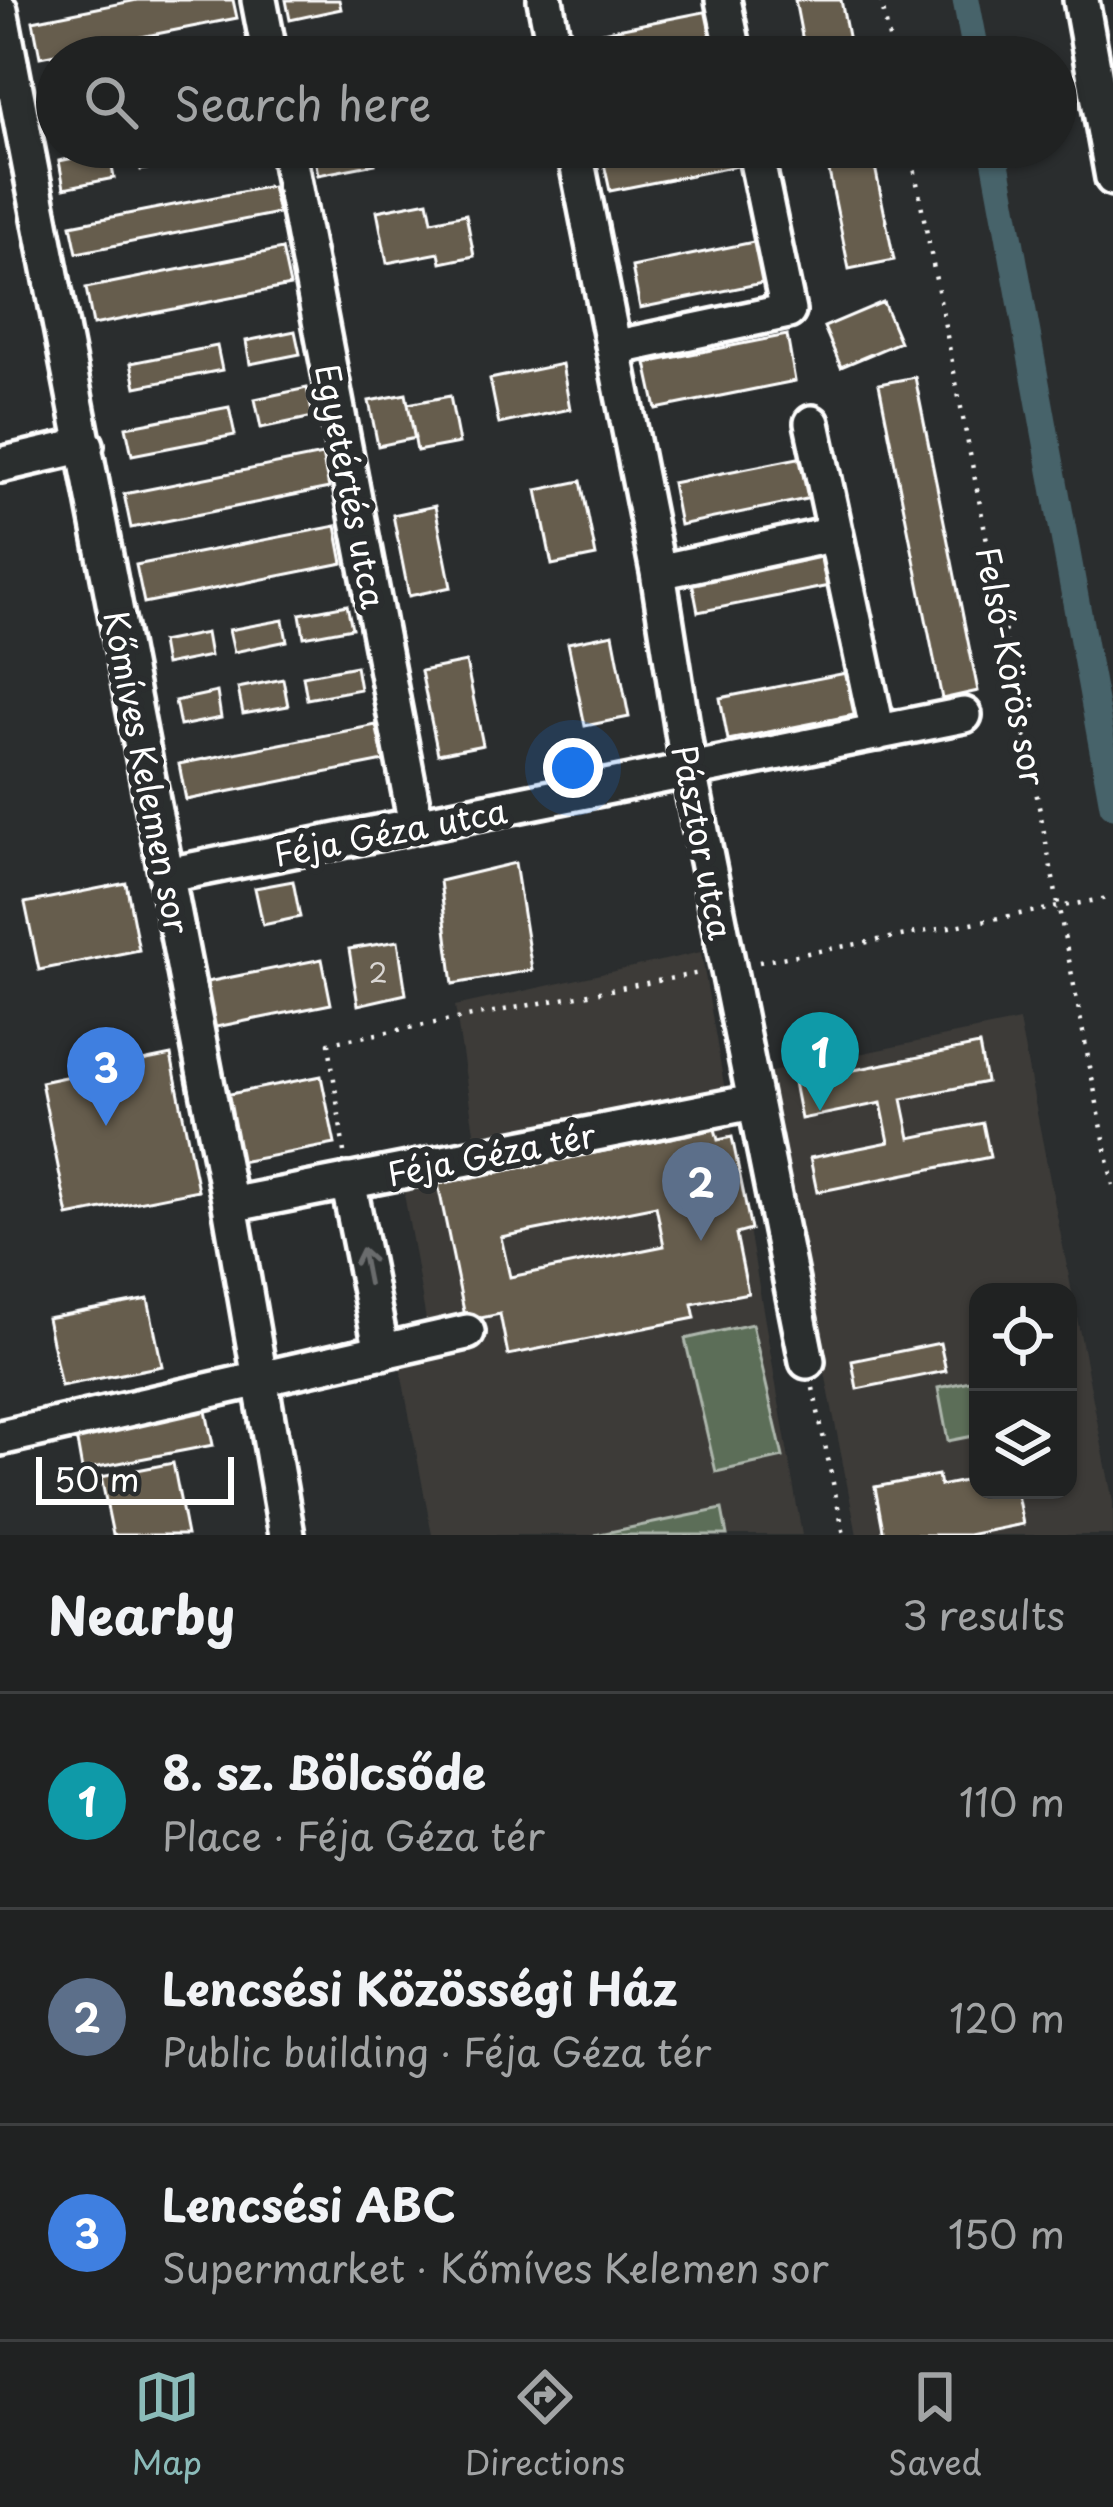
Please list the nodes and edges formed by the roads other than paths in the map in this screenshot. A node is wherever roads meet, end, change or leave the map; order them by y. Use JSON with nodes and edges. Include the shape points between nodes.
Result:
{"nodes":[{"id":1,"x":259,"y":0,"type":"edge"},
{"id":2,"x":545,"y":0,"type":"edge"},
{"id":3,"x":723,"y":0,"type":"edge"},
{"id":4,"x":1082,"y":0,"type":"edge"},
{"id":5,"x":0,"y":10,"type":"edge"},
{"id":6,"x":266,"y":36,"type":"edge"},
{"id":7,"x":552,"y":36,"type":"edge"},
{"id":8,"x":731,"y":36,"type":"edge"},
{"id":9,"x":291,"y":168,"type":"edge"},
{"id":10,"x":578,"y":168,"type":"edge"},
{"id":11,"x":758,"y":168,"type":"edge"},
{"id":12,"x":1113,"y":178,"type":"edge"},
{"id":13,"x":614,"y":348,"type":"junction"},
{"id":14,"x":812,"y":423,"type":"dead end"},
{"id":15,"x":86,"y":445,"type":"junction"},
{"id":16,"x":0,"y":465,"type":"edge"},
{"id":17,"x":836,"y":534,"type":"junction"},
{"id":18,"x":658,"y":572,"type":"junction"},
{"id":19,"x":964,"y":716,"type":"dead end"},
{"id":20,"x":878,"y":733,"type":"junction"},
{"id":21,"x":689,"y":771,"type":"junction"},
{"id":22,"x":416,"y":825,"type":"junction"},
{"id":23,"x":168,"y":875,"type":"junction"},
{"id":24,"x":753,"y":1102,"type":"junction"},
{"id":25,"x":348,"y":1181,"type":"junction"},
{"id":26,"x":230,"y":1205,"type":"junction"},
{"id":27,"x":467,"y":1332,"type":"dead end"},
{"id":28,"x":382,"y":1352,"type":"junction"},
{"id":29,"x":807,"y":1361,"type":"road end"},
{"id":30,"x":263,"y":1379,"type":"junction"},
{"id":31,"x":0,"y":1438,"type":"edge"},
{"id":32,"x":286,"y":1535,"type":"edge"}],
"edges":[{"from":1,"to":6,"type":"street"},
{"from":2,"to":7,"type":"street"},
{"from":3,"to":8,"type":"street"},
{"from":4,"to":12,"type":"street"},
{"from":5,"to":15,"type":"street","name":"Kőmíves Kelemen sor"},
{"from":9,"to":22,"type":"street","name":"Egyetértés utca"},
{"from":10,"to":13,"type":"street","name":"Pásztor utca"},
{"from":11,"to":13,"type":"street","via":[[788,311]]},
{"from":13,"to":18,"type":"street","name":"Pásztor utca"},
{"from":14,"to":17,"type":"street"},
{"from":15,"to":16,"type":"street"},
{"from":15,"to":23,"type":"street","name":"Kőmíves Kelemen sor"},
{"from":17,"to":18,"type":"street"},
{"from":17,"to":20,"type":"street"},
{"from":18,"to":21,"type":"street","name":"Pásztor utca"},
{"from":19,"to":20,"type":"street","name":"Féja Géza utca"},
{"from":20,"to":21,"type":"street","name":"Féja Géza utca"},
{"from":21,"to":22,"type":"street","name":"Féja Géza utca"},
{"from":21,"to":24,"type":"street","name":"Pásztor utca"},
{"from":22,"to":23,"type":"street","name":"Féja Géza utca"},
{"from":23,"to":26,"type":"street","name":"Kőmíves Kelemen sor"},
{"from":24,"to":25,"type":"street","name":"Féja Géza tér"},
{"from":24,"to":29,"type":"street","name":"Pásztor utca"},
{"from":25,"to":26,"type":"street","name":"Féja Géza tér"},
{"from":28,"to":25,"type":"street","one_way":true},
{"from":26,"to":30,"type":"street","name":"Kőmíves Kelemen sor"},
{"from":27,"to":28,"type":"street"},
{"from":28,"to":30,"type":"street"},
{"from":30,"to":31,"type":"street"},
{"from":30,"to":32,"type":"street","name":"Kőmíves Kelemen sor"}]}
